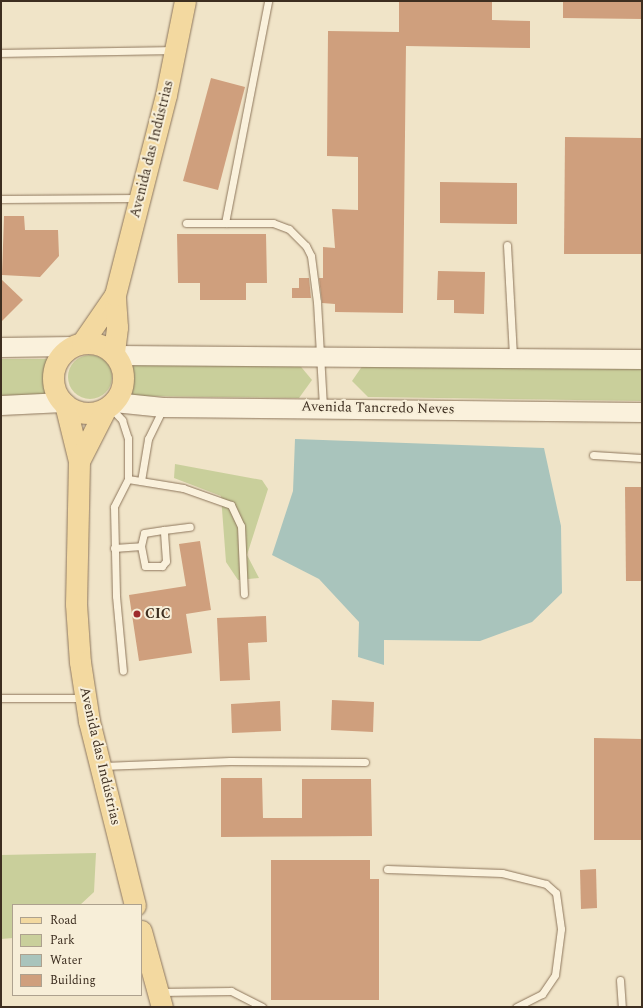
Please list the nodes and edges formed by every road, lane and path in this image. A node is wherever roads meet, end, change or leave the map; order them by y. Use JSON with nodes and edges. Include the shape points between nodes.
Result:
{"nodes":[{"id":1,"x":185,"y":1,"type":"edge"},
{"id":2,"x":268,"y":1,"type":"edge"},
{"id":3,"x":176,"y":50,"type":"junction"},
{"id":4,"x":1,"y":53,"type":"edge"},
{"id":5,"x":1,"y":199,"type":"edge"},
{"id":6,"x":141,"y":199,"type":"junction"},
{"id":7,"x":186,"y":223,"type":"dead end"},
{"id":8,"x":225,"y":223,"type":"junction"},
{"id":9,"x":507,"y":245,"type":"dead end"},
{"id":10,"x":115,"y":295,"type":"junction"},
{"id":11,"x":78,"y":344,"type":"junction"},
{"id":12,"x":1,"y":347,"type":"edge"},
{"id":13,"x":115,"y":353,"type":"junction"},
{"id":14,"x":322,"y":355,"type":"junction"},
{"id":15,"x":513,"y":357,"type":"junction"},
{"id":16,"x":642,"y":359,"type":"edge"},
{"id":17,"x":64,"y":403,"type":"junction"},
{"id":18,"x":1,"y":405,"type":"edge"},
{"id":19,"x":110,"y":406,"type":"junction"},
{"id":20,"x":163,"y":407,"type":"junction"},
{"id":21,"x":323,"y":407,"type":"junction"},
{"id":22,"x":642,"y":412,"type":"edge"},
{"id":23,"x":593,"y":455,"type":"dead end"},
{"id":24,"x":642,"y":458,"type":"edge"},
{"id":25,"x":79,"y":461,"type":"junction"},
{"id":26,"x":128,"y":479,"type":"junction"},
{"id":27,"x":140,"y":481,"type":"junction"},
{"id":28,"x":190,"y":527,"type":"dead end"},
{"id":29,"x":164,"y":530,"type":"junction"},
{"id":30,"x":141,"y":546,"type":"junction"},
{"id":31,"x":114,"y":548,"type":"junction"},
{"id":32,"x":244,"y":594,"type":"dead end"},
{"id":33,"x":123,"y":671,"type":"dead end"},
{"id":34,"x":1,"y":698,"type":"edge"},
{"id":35,"x":85,"y":698,"type":"junction"},
{"id":36,"x":365,"y":762,"type":"dead end"},
{"id":37,"x":100,"y":766,"type":"junction"},
{"id":38,"x":387,"y":869,"type":"dead end"},
{"id":39,"x":135,"y":904,"type":"edge"},
{"id":40,"x":142,"y":935,"type":"edge"},
{"id":41,"x":620,"y":980,"type":"dead end"},
{"id":42,"x":159,"y":1000,"type":"edge"},
{"id":43,"x":262,"y":1007,"type":"edge"},
{"id":44,"x":516,"y":1007,"type":"edge"},
{"id":45,"x":622,"y":1007,"type":"edge"}],
"edges":[{"from":1,"to":3,"type":"main road","name":"Avenida das Indústrias"},
{"from":2,"to":8,"type":"lane"},
{"from":3,"to":4,"type":"lane"},
{"from":3,"to":6,"type":"main road","name":"Avenida das Indústrias"},
{"from":5,"to":6,"type":"lane"},
{"from":6,"to":10,"type":"main road","name":"Avenida das Indústrias"},
{"from":7,"to":8,"type":"lane"},
{"from":8,"to":14,"type":"lane","via":[[280,224],[306,246],[311,256]]},
{"from":9,"to":15,"type":"lane"},
{"from":10,"to":11,"type":"main road"},
{"from":10,"to":13,"type":"main road"},
{"from":11,"to":12,"type":"main road"},
{"from":11,"to":13,"type":"main road","via":[[101,344]]},
{"from":11,"to":17,"type":"main road","via":[[57,362],[53,373],[54,384]]},
{"from":13,"to":14,"type":"main road"},
{"from":13,"to":19,"type":"main road","via":[[123,384]]},
{"from":14,"to":15,"type":"main road"},
{"from":14,"to":21,"type":"lane"},
{"from":15,"to":16,"type":"main road"},
{"from":17,"to":18,"type":"main road"},
{"from":17,"to":19,"type":"main road","via":[[85,413]]},
{"from":17,"to":25,"type":"main road"},
{"from":19,"to":20,"type":"main road","name":"Avenida Tancredo Neves"},
{"from":19,"to":25,"type":"main road"},
{"from":19,"to":26,"type":"lane","via":[[122,420],[127,434]]},
{"from":20,"to":21,"type":"main road","name":"Avenida Tancredo Neves"},
{"from":20,"to":27,"type":"lane","via":[[148,439]]},
{"from":21,"to":22,"type":"main road","name":"Avenida Tancredo Neves"},
{"from":23,"to":24,"type":"lane"},
{"from":25,"to":35,"type":"main road","name":"Avenida das Indústrias","via":[[76,604]]},
{"from":26,"to":27,"type":"lane"},
{"from":26,"to":31,"type":"lane","via":[[114,507]]},
{"from":27,"to":32,"type":"lane","via":[[183,488],[231,505],[241,526]]},
{"from":28,"to":29,"type":"lane"},
{"from":29,"to":30,"type":"lane","via":[[144,533]]},
{"from":29,"to":30,"type":"lane","via":[[165,565],[145,566]]},
{"from":30,"to":31,"type":"lane"},
{"from":31,"to":33,"type":"lane"},
{"from":34,"to":35,"type":"lane"},
{"from":35,"to":37,"type":"main road","name":"Avenida das Indústrias"},
{"from":36,"to":37,"type":"lane","via":[[230,761]]},
{"from":37,"to":39,"type":"main road","name":"Avenida das Indústrias"},
{"from":38,"to":44,"type":"lane","via":[[502,873],[546,884],[556,894],[560,907],[561,929],[555,975],[542,994]]},
{"from":40,"to":42,"type":"main road"},
{"from":41,"to":45,"type":"lane"},
{"from":42,"to":43,"type":"lane","via":[[232,991]]}]}
